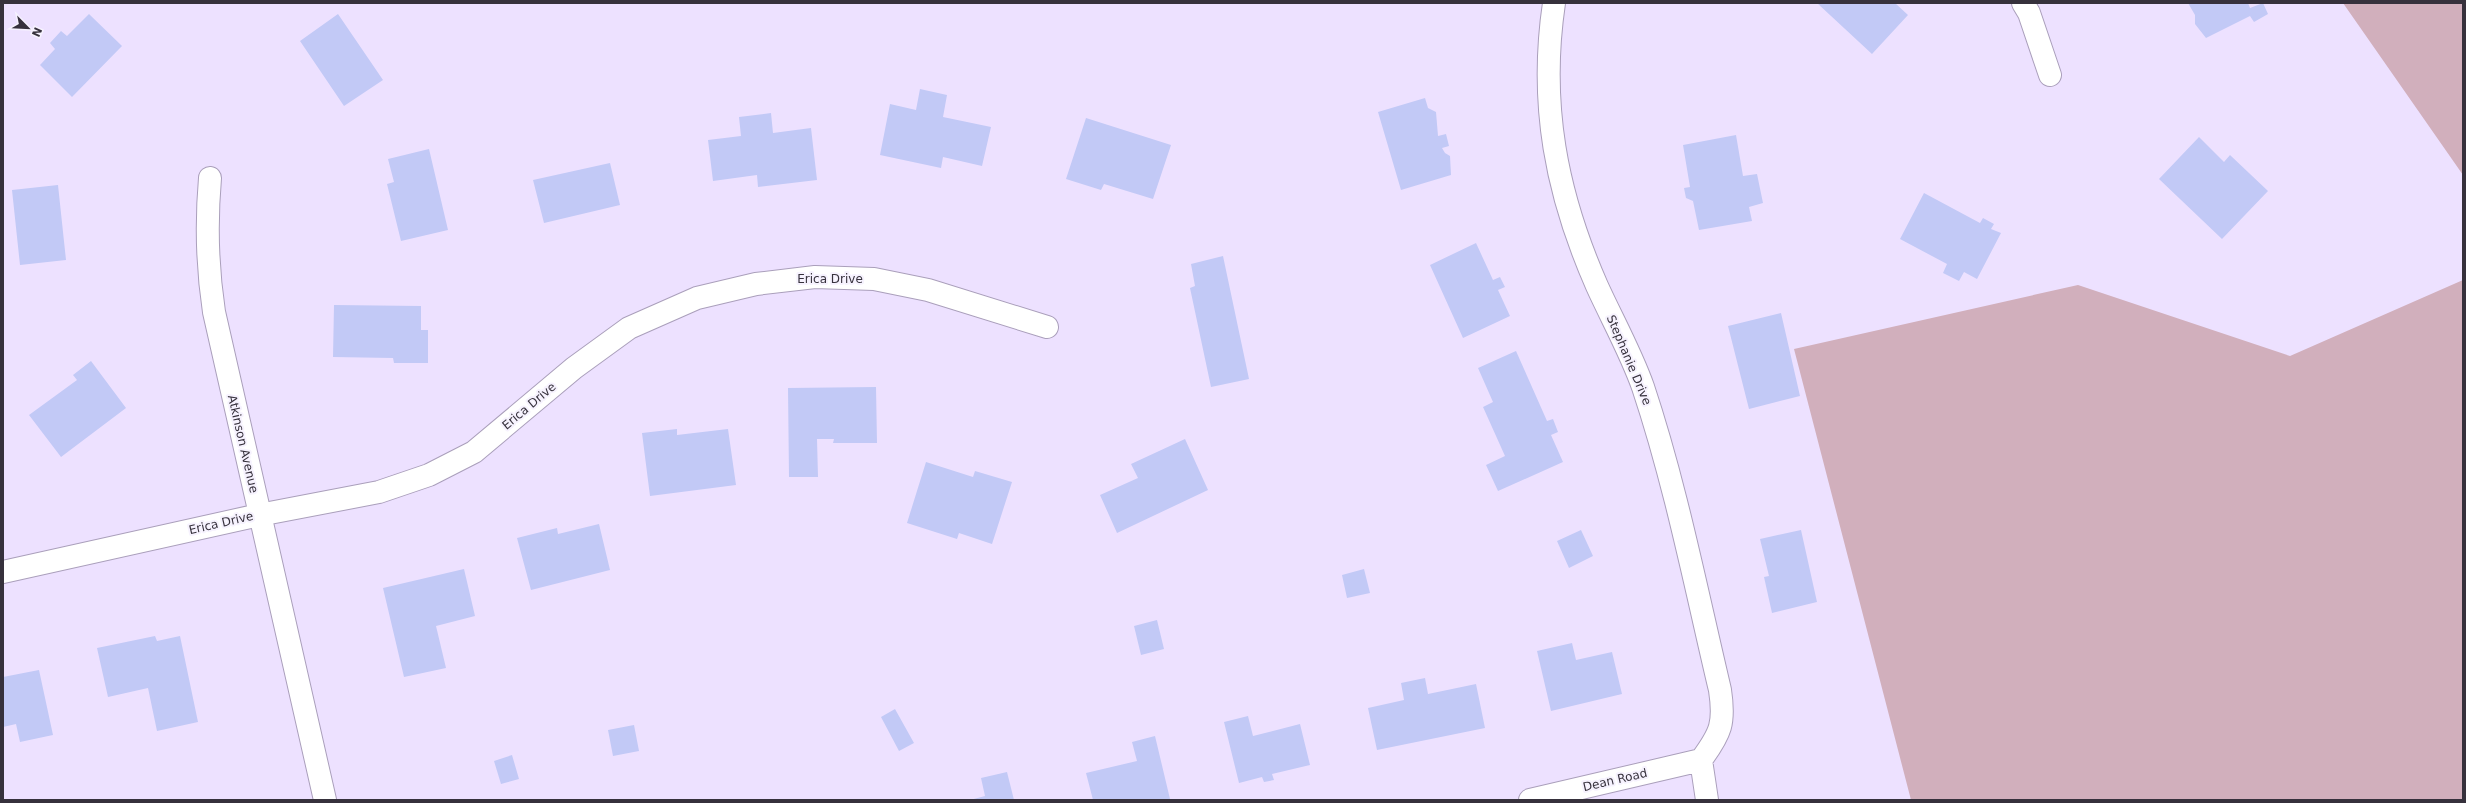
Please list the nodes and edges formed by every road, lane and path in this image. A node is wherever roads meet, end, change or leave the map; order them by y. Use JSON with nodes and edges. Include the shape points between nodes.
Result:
{"nodes":[{"id":1,"x":1554,"y":3,"type":"edge"},
{"id":2,"x":2023,"y":3,"type":"edge"},
{"id":3,"x":2050,"y":75,"type":"dead end"},
{"id":4,"x":210,"y":178,"type":"dead end"},
{"id":5,"x":1047,"y":327,"type":"dead end"},
{"id":6,"x":259,"y":514,"type":"junction"},
{"id":7,"x":3,"y":572,"type":"edge"},
{"id":8,"x":1701,"y":760,"type":"junction"},
{"id":9,"x":325,"y":800,"type":"edge"},
{"id":10,"x":1530,"y":800,"type":"edge"},
{"id":11,"x":1707,"y":800,"type":"edge"}],
"edges":[{"from":1,"to":8,"type":"street","name":"Stephanie Drive","via":[[1547,59],[1548,97],[1558,172],[1569,211],[1596,284],[1642,385],[1675,499],[1720,690],[1724,714],[1716,739]]},
{"from":2,"to":3,"type":"street","via":[[2029,13]]},
{"from":4,"to":6,"type":"street","name":"Atkinson Avenue","via":[[207,238],[214,312]]},
{"from":5,"to":6,"type":"street","name":"Erica Drive","via":[[928,290],[874,279],[815,277],[756,284],[697,298],[629,328],[574,368],[474,452],[429,475],[379,492]]},
{"from":6,"to":7,"type":"street","name":"Erica Drive"},
{"from":6,"to":9,"type":"street","name":"Atkinson Avenue"},
{"from":8,"to":10,"type":"street","name":"Dean Road"},
{"from":8,"to":11,"type":"street"}]}
